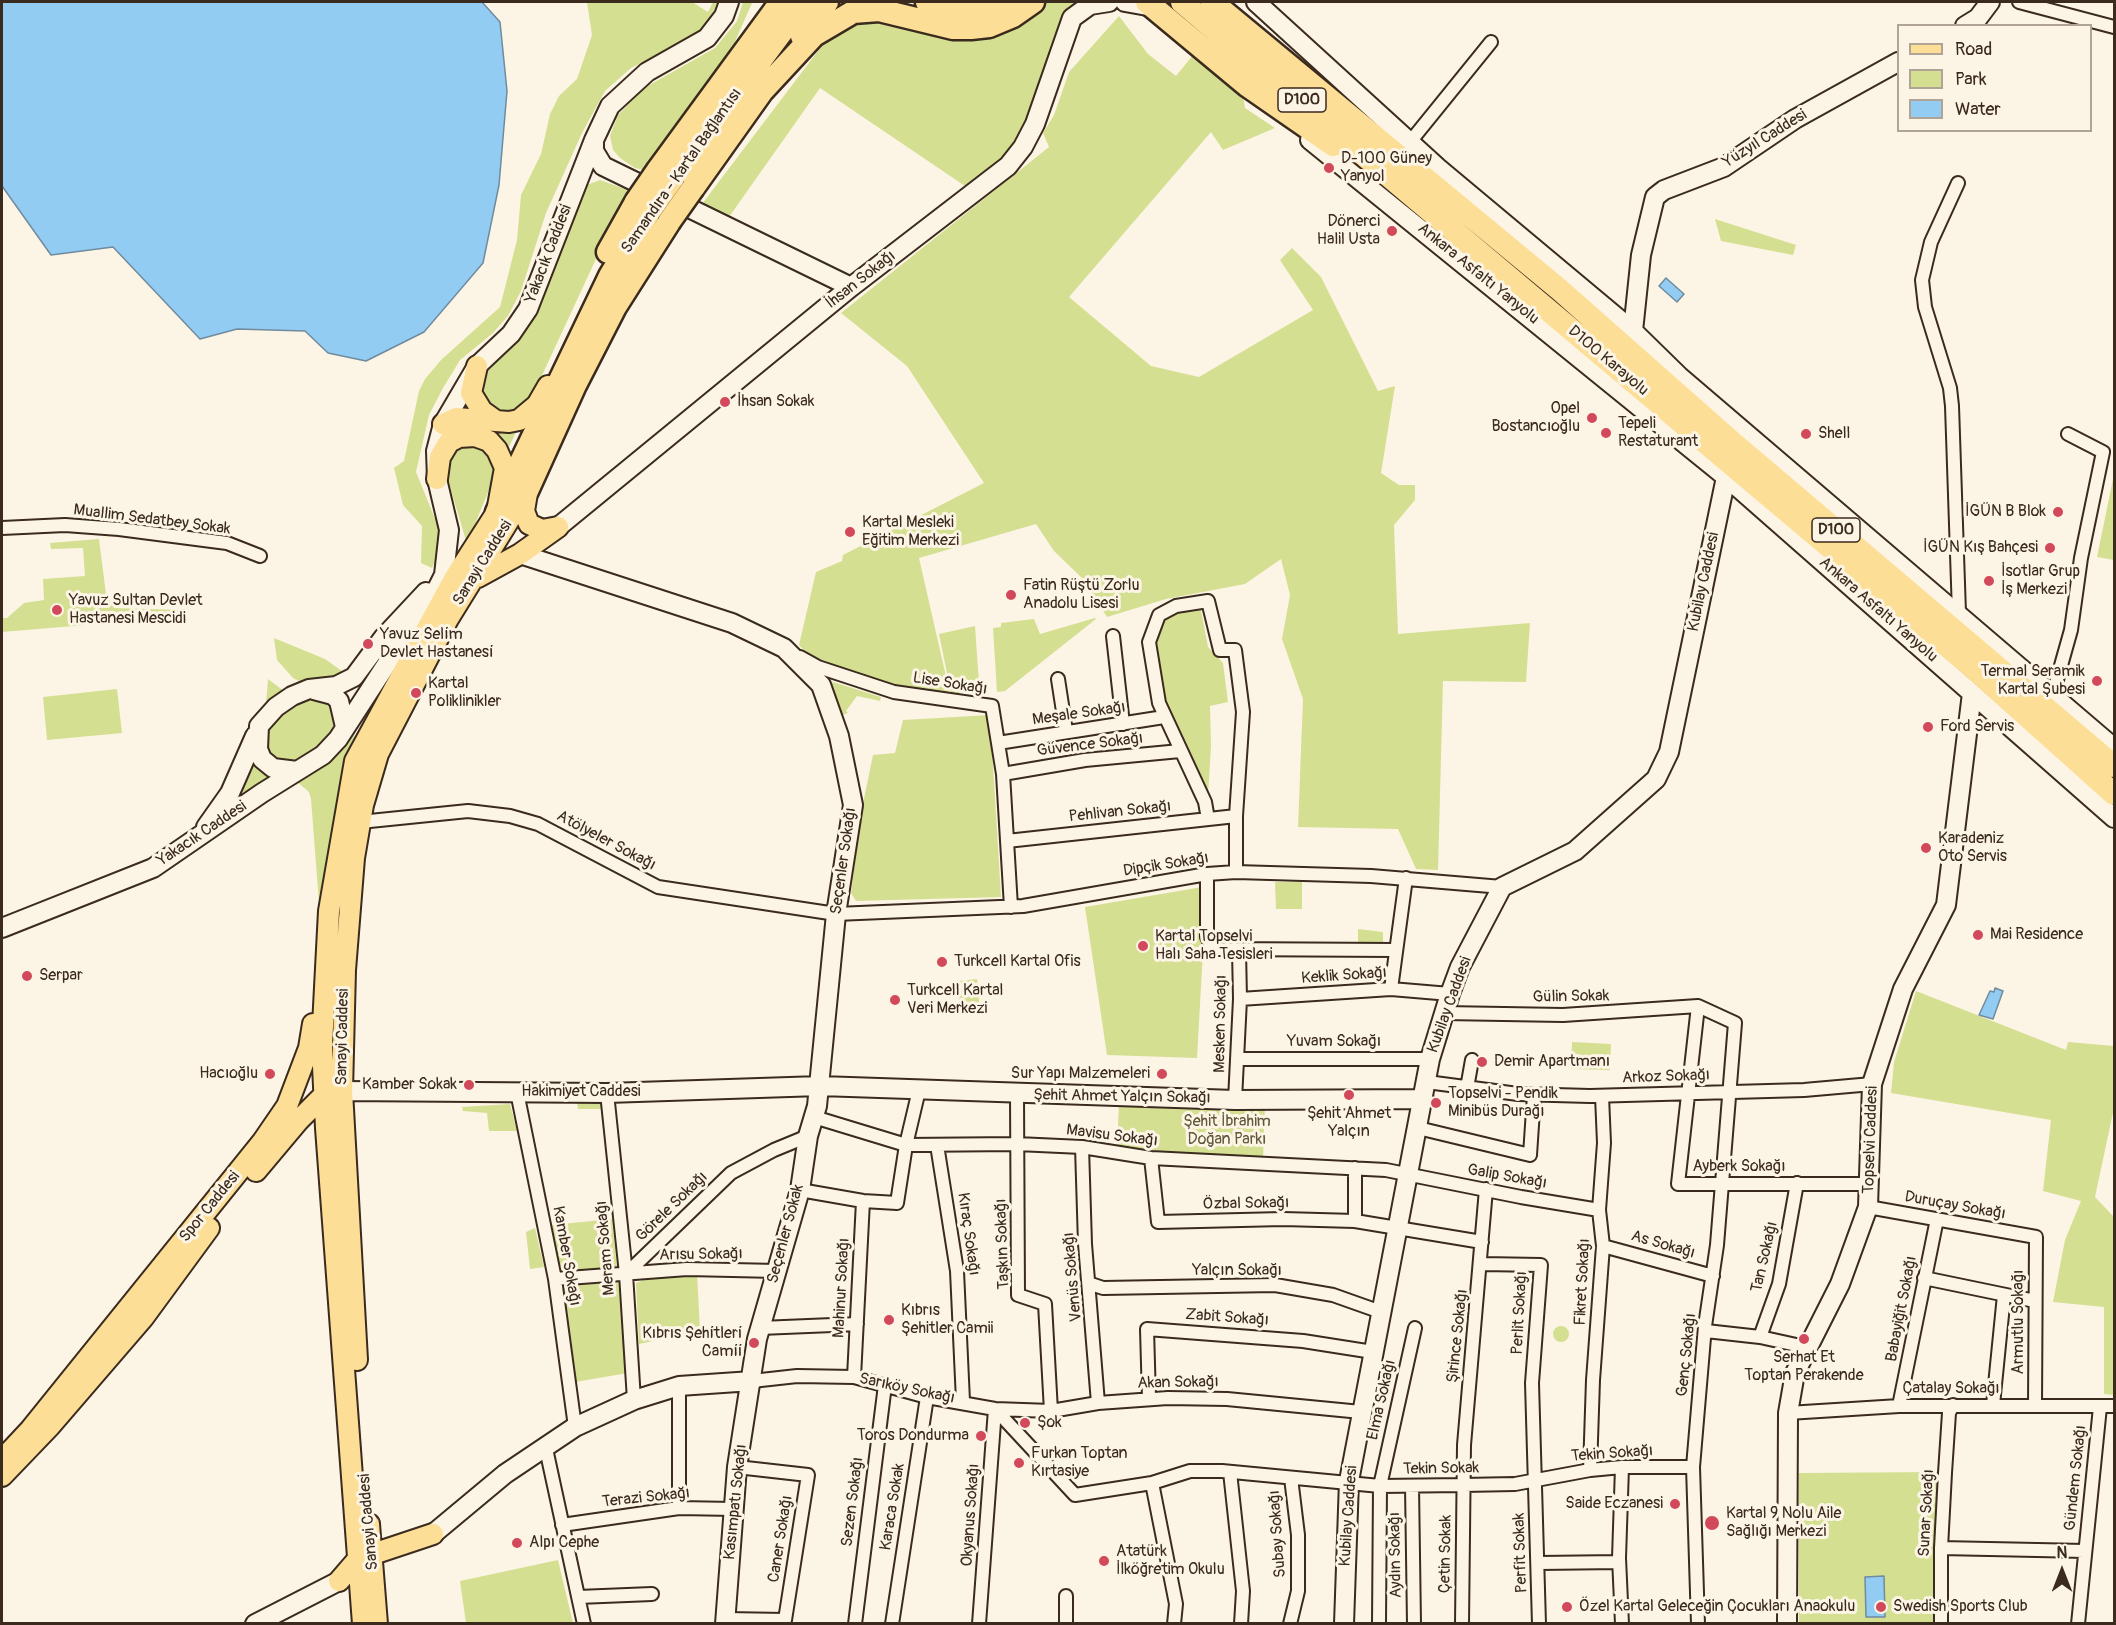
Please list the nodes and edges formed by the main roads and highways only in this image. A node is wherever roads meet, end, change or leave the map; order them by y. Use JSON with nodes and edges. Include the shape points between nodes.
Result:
{"nodes":[{"id":1,"x":760,"y":2,"type":"edge"},
{"id":2,"x":781,"y":2,"type":"edge"},
{"id":3,"x":804,"y":2,"type":"edge"},
{"id":4,"x":827,"y":2,"type":"edge"},
{"id":5,"x":927,"y":2,"type":"edge"},
{"id":6,"x":1004,"y":2,"type":"edge"},
{"id":7,"x":1033,"y":2,"type":"edge"},
{"id":8,"x":1182,"y":2,"type":"edge"},
{"id":9,"x":1212,"y":2,"type":"edge"},
{"id":10,"x":1233,"y":2,"type":"edge"},
{"id":11,"x":1150,"y":4,"type":"edge"},
{"id":12,"x":720,"y":83,"type":"junction"},
{"id":13,"x":763,"y":90,"type":"junction"},
{"id":14,"x":1341,"y":106,"type":"junction"},
{"id":15,"x":675,"y":179,"type":"junction"},
{"id":16,"x":1419,"y":202,"type":"junction"},
{"id":17,"x":651,"y":212,"type":"junction"},
{"id":18,"x":1560,"y":290,"type":"junction"},
{"id":19,"x":573,"y":352,"type":"junction"},
{"id":20,"x":477,"y":366,"type":"road end"},
{"id":21,"x":1679,"y":376,"type":"road end"},
{"id":22,"x":496,"y":421,"type":"junction"},
{"id":23,"x":1679,"y":421,"type":"junction"},
{"id":24,"x":443,"y":424,"type":"road end"},
{"id":25,"x":437,"y":479,"type":"road end"},
{"id":26,"x":1732,"y":482,"type":"road end"},
{"id":27,"x":527,"y":491,"type":"junction"},
{"id":28,"x":498,"y":512,"type":"junction"},
{"id":29,"x":476,"y":579,"type":"junction"},
{"id":30,"x":2115,"y":766,"type":"edge"},
{"id":31,"x":2115,"y":794,"type":"edge"},
{"id":32,"x":329,"y":911,"type":"junction"},
{"id":33,"x":333,"y":1093,"type":"junction"},
{"id":34,"x":298,"y":1121,"type":"junction"},
{"id":35,"x":326,"y":1128,"type":"junction"},
{"id":36,"x":2,"y":1460,"type":"edge"},
{"id":37,"x":2,"y":1476,"type":"edge"},
{"id":38,"x":433,"y":1534,"type":"road end"},
{"id":39,"x":365,"y":1564,"type":"junction"},
{"id":40,"x":339,"y":1581,"type":"road end"},
{"id":41,"x":363,"y":1623,"type":"edge"},
{"id":42,"x":377,"y":1623,"type":"edge"}],
"edges":[{"from":1,"to":12,"type":"highway"},
{"from":2,"to":12,"type":"highway"},
{"from":3,"to":15,"type":"highway","name":"Samandıra - Kartal Bağlantısı"},
{"from":4,"to":13,"type":"highway","name":"Samandıra - Kartal Bağlantısı"},
{"from":5,"to":6,"type":"highway","via":[[962,14]]},
{"from":7,"to":13,"type":"highway","via":[[1013,16],[972,28],[953,28],[879,10],[853,12],[814,35]]},
{"from":8,"to":16,"type":"highway","name":"D100 Karayolu","number":"D100"},
{"from":9,"to":14,"type":"highway","name":"D100 Karayolu","number":"D100"},
{"from":10,"to":14,"type":"highway"},
{"from":11,"to":16,"type":"highway","via":[[1248,86],[1366,170]]},
{"from":12,"to":15,"type":"highway"},
{"from":13,"to":15,"type":"highway","name":"Samandıra - Kartal Bağlantısı"},
{"from":14,"to":18,"type":"highway","name":"D100 Karayolu","number":"D100"},
{"from":15,"to":17,"type":"highway","name":"Samandıra - Kartal Bağlantısı","bridge":true},
{"from":15,"to":17,"type":"highway","bridge":true},
{"from":16,"to":23,"type":"highway","name":"D100 Karayolu","number":"D100"},
{"from":17,"to":19,"type":"highway","via":[[595,274]]},
{"from":17,"to":27,"type":"highway","name":"Samandıra - Kartal Bağlantısı","via":[[615,307]]},
{"from":18,"to":21,"type":"highway","number":"D100"},
{"from":18,"to":30,"type":"highway","name":"D100 Karayolu","number":"D100","via":[[1732,442]]},
{"from":19,"to":22,"type":"main road","via":[[529,413],[519,420]]},
{"from":19,"to":28,"type":"highway"},
{"from":20,"to":22,"type":"main road","via":[[471,393],[482,411]]},
{"from":22,"to":24,"type":"main road","via":[[472,417]]},
{"from":23,"to":26,"type":"highway"},
{"from":23,"to":31,"type":"highway","name":"D100 Karayolu","number":"D100","via":[[1971,666]]},
{"from":25,"to":28,"type":"main road","via":[[440,457],[449,442],[476,436],[489,441],[505,468]]},
{"from":27,"to":29,"type":"main road","name":"Sanayi Caddesi"},
{"from":27,"to":29,"type":"main road","via":[[524,511],[529,524],[542,530],[558,527]]},
{"from":28,"to":32,"type":"main road","name":"Sanayi Caddesi","via":[[454,579],[355,761]]},
{"from":29,"to":33,"type":"main road","name":"Sanayi Caddesi","via":[[448,619],[378,754],[354,858]]},
{"from":32,"to":33,"type":"main road","name":"Sanayi Caddesi","via":[[322,1045]]},
{"from":32,"to":36,"type":"main road","name":"Spor Caddesi","via":[[309,1048],[287,1106],[240,1172]]},
{"from":33,"to":34,"type":"main road","name":"Spor Caddesi"},
{"from":33,"to":35,"type":"main road","name":"Sanayi Caddesi"},
{"from":33,"to":39,"type":"main road","name":"Sanayi Caddesi","via":[[362,1440]]},
{"from":34,"to":35,"type":"main road","via":[[315,1117]]},
{"from":34,"to":37,"type":"main road","name":"Spor Caddesi","via":[[209,1228],[142,1318]]},
{"from":35,"to":39,"type":"main road","name":"Sanayi Caddesi"},
{"from":38,"to":39,"type":"main road"},
{"from":39,"to":40,"type":"main road"},
{"from":39,"to":41,"type":"main road","name":"Sanayi Caddesi"},
{"from":39,"to":42,"type":"main road","name":"Sanayi Caddesi"}]}
